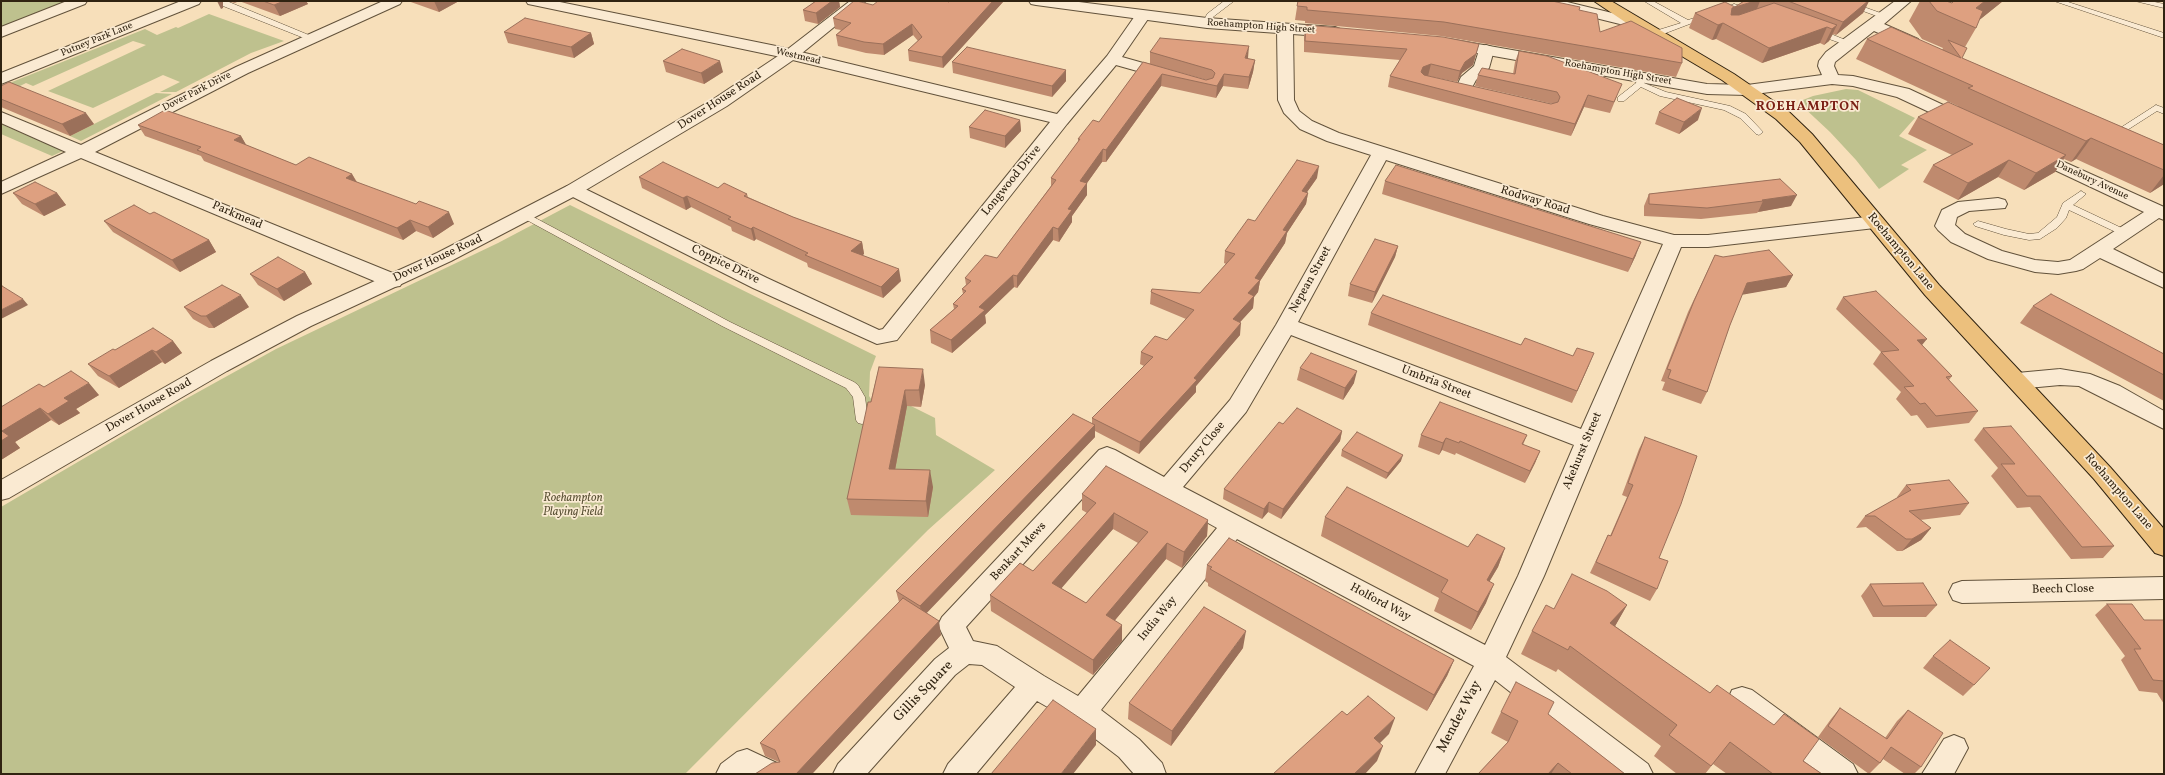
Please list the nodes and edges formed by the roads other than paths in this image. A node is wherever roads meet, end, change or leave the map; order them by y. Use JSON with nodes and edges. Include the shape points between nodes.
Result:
{"nodes":[{"id":1,"x":80,"y":1,"type":"edge"},
{"id":2,"x":194,"y":1,"type":"edge"},
{"id":3,"x":395,"y":1,"type":"edge"},
{"id":4,"x":534,"y":1,"type":"edge"},
{"id":5,"x":859,"y":1,"type":"edge"},
{"id":6,"x":1036,"y":1,"type":"edge"},
{"id":7,"x":1230,"y":1,"type":"edge"},
{"id":8,"x":1544,"y":1,"type":"edge"},
{"id":9,"x":1601,"y":1,"type":"edge"},
{"id":10,"x":1648,"y":1,"type":"edge"},
{"id":11,"x":1840,"y":1,"type":"edge"},
{"id":12,"x":1904,"y":1,"type":"edge"},
{"id":13,"x":2058,"y":1,"type":"edge"},
{"id":14,"x":2139,"y":1,"type":"edge"},
{"id":15,"x":226,"y":4,"type":"dead end"},
{"id":16,"x":1737,"y":6,"type":"edge"},
{"id":17,"x":2164,"y":6,"type":"edge"},
{"id":18,"x":1142,"y":16,"type":"junction"},
{"id":19,"x":1879,"y":20,"type":"junction"},
{"id":20,"x":1207,"y":23,"type":"junction"},
{"id":21,"x":1636,"y":23,"type":"junction"},
{"id":22,"x":1687,"y":23,"type":"junction"},
{"id":23,"x":1285,"y":29,"type":"junction"},
{"id":24,"x":1812,"y":30,"type":"edge"},
{"id":25,"x":1,"y":32,"type":"edge"},
{"id":26,"x":1348,"y":33,"type":"edge"},
{"id":27,"x":1655,"y":34,"type":"junction"},
{"id":28,"x":2164,"y":36,"type":"edge"},
{"id":29,"x":312,"y":38,"type":"junction"},
{"id":30,"x":1435,"y":42,"type":"edge"},
{"id":31,"x":1849,"y":43,"type":"junction"},
{"id":32,"x":1924,"y":47,"type":"edge"},
{"id":33,"x":1486,"y":50,"type":"junction"},
{"id":34,"x":790,"y":55,"type":"junction"},
{"id":35,"x":1113,"y":59,"type":"junction"},
{"id":36,"x":1,"y":79,"type":"edge"},
{"id":37,"x":1832,"y":79,"type":"junction"},
{"id":38,"x":1184,"y":80,"type":"edge"},
{"id":39,"x":1640,"y":80,"type":"junction"},
{"id":40,"x":1463,"y":90,"type":"edge"},
{"id":41,"x":1747,"y":90,"type":"junction"},
{"id":42,"x":1621,"y":99,"type":"edge"},
{"id":43,"x":2164,"y":102,"type":"edge"},
{"id":44,"x":2160,"y":109,"type":"edge"},
{"id":45,"x":1,"y":117,"type":"edge"},
{"id":46,"x":1061,"y":120,"type":"junction"},
{"id":47,"x":1980,"y":128,"type":"edge"},
{"id":48,"x":2111,"y":129,"type":"joint"},
{"id":49,"x":1759,"y":132,"type":"dead end"},
{"id":50,"x":2138,"y":141,"type":"edge"},
{"id":51,"x":2015,"y":145,"type":"edge"},
{"id":52,"x":81,"y":152,"type":"junction"},
{"id":53,"x":1381,"y":153,"type":"junction"},
{"id":54,"x":1,"y":189,"type":"edge"},
{"id":55,"x":573,"y":190,"type":"junction"},
{"id":56,"x":2081,"y":194,"type":"dead end"},
{"id":57,"x":1998,"y":204,"type":"dead end"},
{"id":58,"x":2066,"y":205,"type":"junction"},
{"id":59,"x":2161,"y":212,"type":"edge"},
{"id":60,"x":526,"y":216,"type":"junction"},
{"id":61,"x":1874,"y":222,"type":"junction"},
{"id":62,"x":1978,"y":224,"type":"dead end"},
{"id":63,"x":2125,"y":233,"type":"junction"},
{"id":64,"x":1674,"y":241,"type":"junction"},
{"id":65,"x":2100,"y":250,"type":"junction"},
{"id":66,"x":393,"y":281,"type":"junction"},
{"id":67,"x":2164,"y":282,"type":"edge"},
{"id":68,"x":1286,"y":325,"type":"junction"},
{"id":69,"x":877,"y":337,"type":"joint"},
{"id":70,"x":2017,"y":382,"type":"junction"},
{"id":71,"x":1238,"y":406,"type":"joint"},
{"id":72,"x":862,"y":420,"type":"dead end"},
{"id":73,"x":2164,"y":421,"type":"edge"},
{"id":74,"x":1587,"y":442,"type":"junction"},
{"id":75,"x":1107,"y":456,"type":"joint"},
{"id":76,"x":1168,"y":490,"type":"junction"},
{"id":77,"x":1,"y":491,"type":"edge"},
{"id":78,"x":1233,"y":526,"type":"junction"},
{"id":79,"x":2164,"y":546,"type":"edge"},
{"id":80,"x":2164,"y":588,"type":"edge"},
{"id":81,"x":1962,"y":592,"type":"dead end"},
{"id":82,"x":965,"y":652,"type":"junction"},
{"id":83,"x":1491,"y":661,"type":"junction"},
{"id":84,"x":1034,"y":684,"type":"junction"},
{"id":85,"x":1742,"y":699,"type":"dead end"},
{"id":86,"x":1082,"y":712,"type":"junction"},
{"id":87,"x":1954,"y":748,"type":"dead end"},
{"id":88,"x":731,"y":774,"type":"edge"},
{"id":89,"x":769,"y":774,"type":"edge"},
{"id":90,"x":848,"y":774,"type":"edge"},
{"id":91,"x":958,"y":774,"type":"edge"},
{"id":92,"x":1153,"y":774,"type":"edge"},
{"id":93,"x":1430,"y":774,"type":"edge"},
{"id":94,"x":1638,"y":774,"type":"edge"},
{"id":95,"x":1843,"y":774,"type":"edge"},
{"id":96,"x":1937,"y":774,"type":"edge"}],
"edges":[{"from":1,"to":25,"type":"street"},
{"from":2,"to":36,"type":"street","name":"Putney Park Lane"},
{"from":3,"to":29,"type":"street","name":"Dover Park Drive"},
{"from":4,"to":34,"type":"street","name":"Westmead"},
{"from":5,"to":34,"type":"street","name":"Dover House Road"},
{"from":6,"to":18,"type":"street","name":"Roehampton High Street"},
{"from":7,"to":20,"type":"lane","via":[[1222,4]]},
{"from":8,"to":21,"type":"street"},
{"from":9,"to":21,"type":"highway","name":"Roehampton Lane"},
{"from":10,"to":22,"type":"lane"},
{"from":11,"to":19,"type":"lane"},
{"from":12,"to":19,"type":"street"},
{"from":13,"to":28,"type":"lane"},
{"from":14,"to":17,"type":"lane"},
{"from":15,"to":29,"type":"lane"},
{"from":16,"to":22,"type":"lane"},
{"from":18,"to":20,"type":"street","name":"Roehampton High Street"},
{"from":18,"to":35,"type":"street","name":"Longwood Drive"},
{"from":19,"to":31,"type":"street"},
{"from":19,"to":32,"type":"street"},
{"from":20,"to":23,"type":"street","name":"Roehampton High Street"},
{"from":21,"to":27,"type":"highway","name":"Roehampton Lane"},
{"from":22,"to":27,"type":"lane"},
{"from":23,"to":26,"type":"street","name":"Roehampton High Street"},
{"from":23,"to":53,"type":"street","name":"Rodway Road","via":[[1286,100],[1292,113],[1306,125],[1333,138]]},
{"from":24,"to":31,"type":"lane"},
{"from":27,"to":41,"type":"highway","name":"Roehampton Lane"},
{"from":29,"to":52,"type":"street","name":"Dover Park Drive","via":[[242,70]]},
{"from":30,"to":33,"type":"street","name":"Roehampton High Street"},
{"from":31,"to":37,"type":"street","via":[[1827,61],[1826,66]]},
{"from":33,"to":39,"type":"street","name":"Roehampton High Street"},
{"from":33,"to":40,"type":"street","via":[[1481,68],[1469,77]]},
{"from":34,"to":46,"type":"street","name":"Westmead"},
{"from":34,"to":55,"type":"street","name":"Dover House Road","via":[[721,102]]},
{"from":35,"to":38,"type":"street"},
{"from":35,"to":46,"type":"street","name":"Longwood Drive"},
{"from":37,"to":41,"type":"street"},
{"from":37,"to":47,"type":"street","via":[[1874,85],[1902,93]]},
{"from":39,"to":41,"type":"street","name":"Roehampton High Street","via":[[1707,89]]},
{"from":39,"to":42,"type":"lane"},
{"from":39,"to":49,"type":"lane","via":[[1663,94],[1727,108],[1743,116]]},
{"from":41,"to":61,"type":"highway","name":"Roehampton Lane","via":[[1782,115],[1806,138]]},
{"from":43,"to":44,"type":"lane"},
{"from":44,"to":48,"type":"lane"},
{"from":45,"to":52,"type":"street","name":"Parkmead"},
{"from":46,"to":69,"type":"street","name":"Longwood Drive","via":[[890,335]]},
{"from":48,"to":50,"type":"street"},
{"from":51,"to":59,"type":"street","name":"Danebury Avenue"},
{"from":52,"to":54,"type":"street","name":"Dover Park Drive"},
{"from":52,"to":66,"type":"street","name":"Parkmead"},
{"from":53,"to":64,"type":"street","name":"Rodway Road","via":[[1596,220]]},
{"from":53,"to":68,"type":"street","name":"Nepean Street"},
{"from":55,"to":60,"type":"street","name":"Dover House Road"},
{"from":55,"to":69,"type":"street","name":"Coppice Drive","via":[[760,283]]},
{"from":56,"to":58,"type":"lane"},
{"from":57,"to":65,"type":"street","via":[[1965,206],[1949,214],[1945,226],[1958,238],[1994,255],[2045,268],[2076,265]]},
{"from":58,"to":62,"type":"lane","via":[[2061,218],[2040,236],[2022,235]]},
{"from":58,"to":63,"type":"lane"},
{"from":59,"to":63,"type":"street"},
{"from":60,"to":66,"type":"street","name":"Dover House Road"},
{"from":60,"to":72,"type":"lane","via":[[726,324],[854,388],[859,397]]},
{"from":61,"to":64,"type":"street","name":"Rodway Road","via":[[1708,241]]},
{"from":61,"to":70,"type":"highway","name":"Roehampton Lane","via":[[1932,290]]},
{"from":63,"to":65,"type":"street"},
{"from":64,"to":74,"type":"street","name":"Akehurst Street"},
{"from":65,"to":67,"type":"street"},
{"from":66,"to":77,"type":"street","name":"Dover House Road","via":[[304,321],[219,366]]},
{"from":68,"to":71,"type":"street","name":"Nepean Street"},
{"from":68,"to":74,"type":"street","name":"Umbria Street"},
{"from":70,"to":73,"type":"street","via":[[2060,377],[2082,379],[2112,392]]},
{"from":70,"to":79,"type":"highway","name":"Roehampton Lane","via":[[2102,473]]},
{"from":71,"to":76,"type":"street","name":"Drury Close"},
{"from":74,"to":83,"type":"street","name":"Akehurst Street","via":[[1540,556]]},
{"from":75,"to":76,"type":"street","name":"Holford Way"},
{"from":75,"to":82,"type":"street","name":"Benkart Mews","via":[[951,626]]},
{"from":76,"to":78,"type":"street","name":"Holford Way"},
{"from":78,"to":83,"type":"street","name":"Holford Way"},
{"from":78,"to":86,"type":"street","name":"India Way"},
{"from":80,"to":81,"type":"street","name":"Beech Close"},
{"from":82,"to":84,"type":"street","name":"Gillis Square","via":[[987,654]]},
{"from":82,"to":90,"type":"street","name":"Gillis Square","via":[[945,667]]},
{"from":83,"to":93,"type":"street","name":"Mendez Way"},
{"from":83,"to":94,"type":"street","name":"Holford Way"},
{"from":84,"to":86,"type":"street","name":"Gillis Square"},
{"from":84,"to":91,"type":"street"},
{"from":85,"to":95,"type":"street"},
{"from":86,"to":92,"type":"street","name":"Gillis Square","via":[[1129,748]]},
{"from":87,"to":96,"type":"street"},
{"from":88,"to":89,"type":"street","via":[[747,762]]}]}
